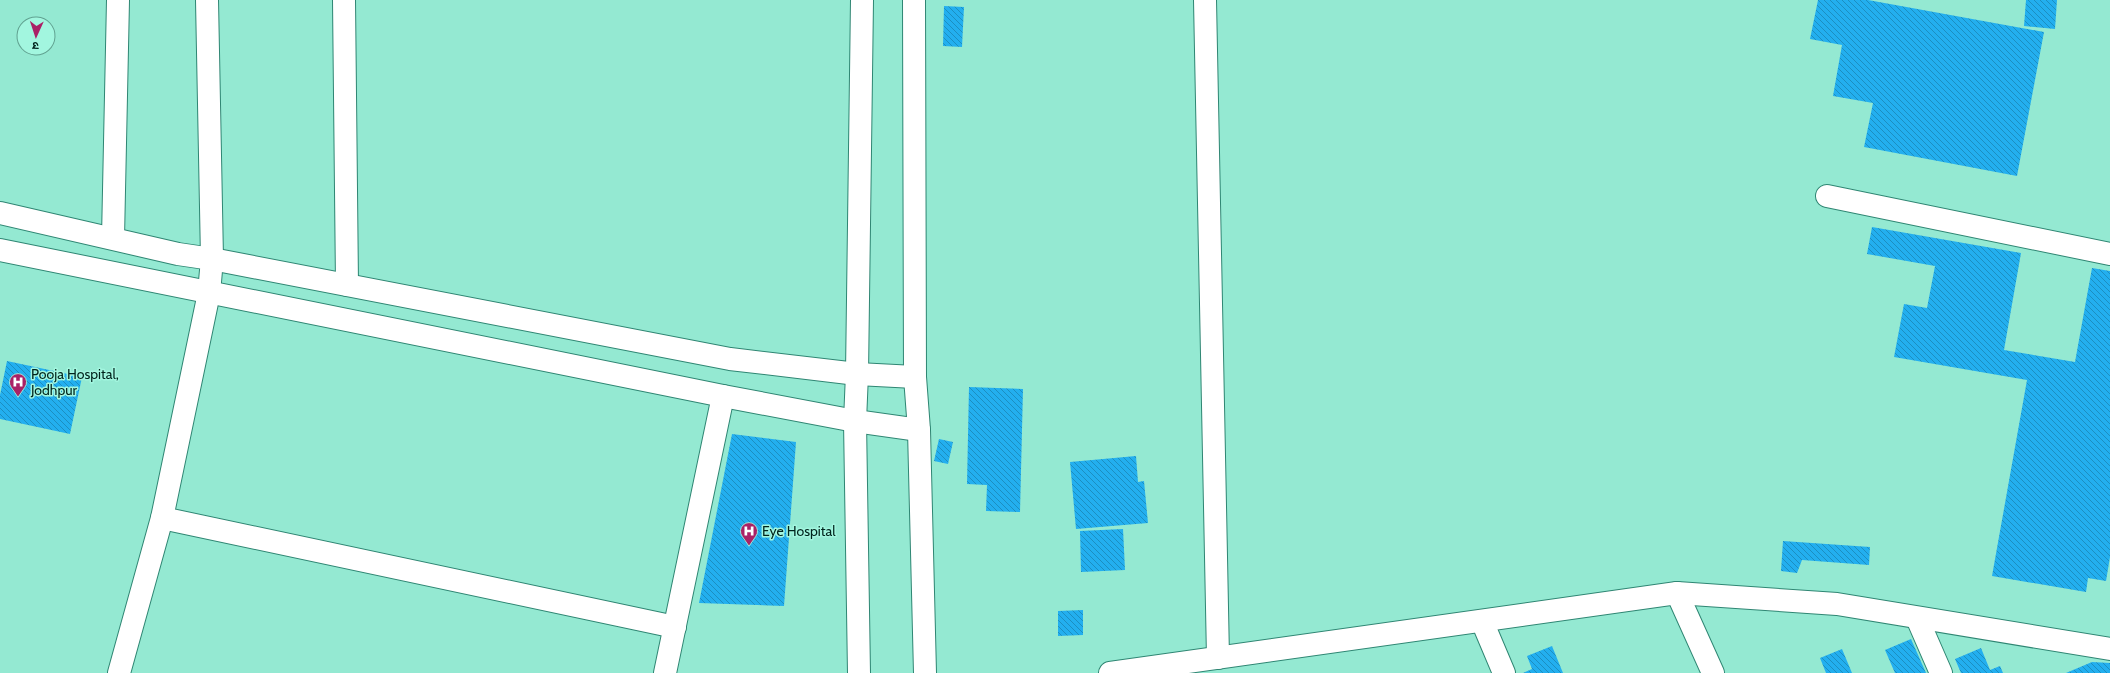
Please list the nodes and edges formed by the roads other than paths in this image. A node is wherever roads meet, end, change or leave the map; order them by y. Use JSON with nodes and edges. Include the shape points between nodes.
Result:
{"nodes":[{"id":1,"x":118,"y":0,"type":"edge"},
{"id":2,"x":207,"y":0,"type":"edge"},
{"id":3,"x":344,"y":0,"type":"edge"},
{"id":4,"x":862,"y":0,"type":"edge"},
{"id":5,"x":914,"y":0,"type":"edge"},
{"id":6,"x":1205,"y":0,"type":"edge"},
{"id":7,"x":1827,"y":196,"type":"dead end"},
{"id":8,"x":0,"y":213,"type":"edge"},
{"id":9,"x":113,"y":238,"type":"junction"},
{"id":10,"x":0,"y":250,"type":"edge"},
{"id":11,"x":2110,"y":254,"type":"edge"},
{"id":12,"x":212,"y":259,"type":"junction"},
{"id":13,"x":347,"y":285,"type":"junction"},
{"id":14,"x":209,"y":293,"type":"junction"},
{"id":15,"x":857,"y":374,"type":"junction"},
{"id":16,"x":915,"y":377,"type":"junction"},
{"id":17,"x":723,"y":396,"type":"junction"},
{"id":18,"x":855,"y":421,"type":"junction"},
{"id":19,"x":919,"y":430,"type":"junction"},
{"id":20,"x":162,"y":518,"type":"junction"},
{"id":21,"x":1677,"y":593,"type":"junction"},
{"id":22,"x":1918,"y":618,"type":"junction"},
{"id":23,"x":1482,"y":621,"type":"junction"},
{"id":24,"x":675,"y":627,"type":"junction"},
{"id":25,"x":2110,"y":649,"type":"edge"},
{"id":26,"x":1218,"y":658,"type":"junction"},
{"id":27,"x":119,"y":673,"type":"edge"},
{"id":28,"x":665,"y":673,"type":"edge"},
{"id":29,"x":859,"y":673,"type":"edge"},
{"id":30,"x":925,"y":673,"type":"edge"},
{"id":31,"x":1110,"y":673,"type":"edge"},
{"id":32,"x":1504,"y":673,"type":"edge"},
{"id":33,"x":1713,"y":673,"type":"edge"},
{"id":34,"x":1941,"y":673,"type":"edge"}],
"edges":[{"from":1,"to":9,"type":"street"},
{"from":2,"to":12,"type":"street"},
{"from":3,"to":13,"type":"street"},
{"from":4,"to":15,"type":"street"},
{"from":5,"to":16,"type":"street"},
{"from":6,"to":26,"type":"street"},
{"from":7,"to":11,"type":"street"},
{"from":8,"to":9,"type":"street"},
{"from":9,"to":12,"type":"street","via":[[178,254]]},
{"from":10,"to":14,"type":"street"},
{"from":12,"to":13,"type":"street"},
{"from":12,"to":14,"type":"street"},
{"from":13,"to":15,"type":"street","via":[[730,359]]},
{"from":14,"to":17,"type":"street"},
{"from":14,"to":20,"type":"street"},
{"from":15,"to":16,"type":"street"},
{"from":15,"to":18,"type":"street"},
{"from":16,"to":19,"type":"street"},
{"from":17,"to":18,"type":"street"},
{"from":17,"to":24,"type":"street"},
{"from":18,"to":19,"type":"street"},
{"from":18,"to":29,"type":"street"},
{"from":19,"to":30,"type":"street"},
{"from":20,"to":24,"type":"street"},
{"from":20,"to":27,"type":"street"},
{"from":21,"to":22,"type":"street","via":[[1837,604]]},
{"from":21,"to":23,"type":"street"},
{"from":21,"to":33,"type":"street"},
{"from":22,"to":25,"type":"street"},
{"from":22,"to":34,"type":"street"},
{"from":23,"to":26,"type":"street"},
{"from":23,"to":32,"type":"street"},
{"from":24,"to":28,"type":"street"},
{"from":26,"to":31,"type":"street"}]}
